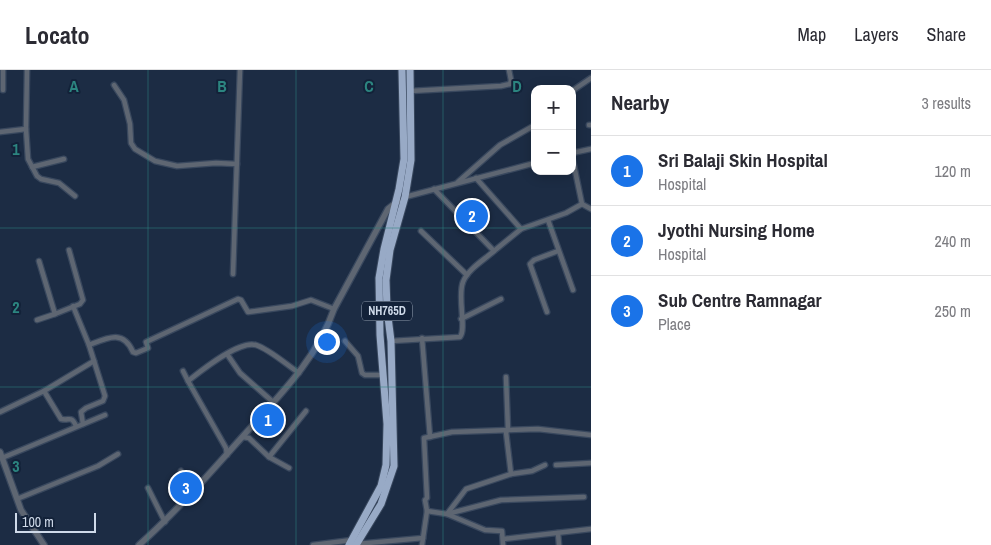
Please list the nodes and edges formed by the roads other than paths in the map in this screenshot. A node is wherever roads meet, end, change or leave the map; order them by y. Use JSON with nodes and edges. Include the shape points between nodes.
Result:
{"nodes":[{"id":1,"x":3,"y":70,"type":"edge"},
{"id":2,"x":26,"y":70,"type":"edge"},
{"id":3,"x":240,"y":70,"type":"edge"},
{"id":4,"x":402,"y":70,"type":"edge"},
{"id":5,"x":410,"y":70,"type":"edge"},
{"id":6,"x":509,"y":70,"type":"edge"},
{"id":7,"x":591,"y":78,"type":"edge"},
{"id":8,"x":114,"y":85,"type":"dead end"},
{"id":9,"x":576,"y":88,"type":"edge"},
{"id":10,"x":3,"y":90,"type":"dead end"},
{"id":11,"x":410,"y":91,"type":"junction"},
{"id":12,"x":531,"y":128,"type":"edge"},
{"id":13,"x":26,"y":129,"type":"junction"},
{"id":14,"x":0,"y":132,"type":"edge"},
{"id":15,"x":591,"y":148,"type":"edge"},
{"id":16,"x":576,"y":154,"type":"edge"},
{"id":17,"x":64,"y":159,"type":"dead end"},
{"id":18,"x":237,"y":164,"type":"junction"},
{"id":19,"x":531,"y":164,"type":"edge"},
{"id":20,"x":32,"y":167,"type":"junction"},
{"id":21,"x":576,"y":175,"type":"edge"},
{"id":22,"x":476,"y":178,"type":"junction"},
{"id":23,"x":457,"y":182,"type":"junction"},
{"id":24,"x":434,"y":189,"type":"junction"},
{"id":25,"x":75,"y":196,"type":"dead end"},
{"id":26,"x":405,"y":197,"type":"junction"},
{"id":27,"x":396,"y":202,"type":"junction"},
{"id":28,"x":582,"y":204,"type":"junction"},
{"id":29,"x":591,"y":209,"type":"edge"},
{"id":30,"x":548,"y":220,"type":"junction"},
{"id":31,"x":521,"y":229,"type":"junction"},
{"id":32,"x":421,"y":231,"type":"dead end"},
{"id":33,"x":70,"y":250,"type":"dead end"},
{"id":34,"x":558,"y":250,"type":"junction"},
{"id":35,"x":494,"y":251,"type":"junction"},
{"id":36,"x":39,"y":261,"type":"dead end"},
{"id":37,"x":233,"y":274,"type":"dead end"},
{"id":38,"x":467,"y":275,"type":"junction"},
{"id":39,"x":573,"y":290,"type":"dead end"},
{"id":40,"x":501,"y":299,"type":"dead end"},
{"id":41,"x":73,"y":306,"type":"junction"},
{"id":42,"x":334,"y":309,"type":"junction"},
{"id":43,"x":547,"y":312,"type":"dead end"},
{"id":44,"x":55,"y":314,"type":"junction"},
{"id":45,"x":461,"y":319,"type":"junction"},
{"id":46,"x":37,"y":320,"type":"dead end"},
{"id":47,"x":422,"y":338,"type":"junction"},
{"id":48,"x":345,"y":341,"type":"dead end"},
{"id":49,"x":391,"y":341,"type":"junction"},
{"id":50,"x":89,"y":345,"type":"junction"},
{"id":51,"x":227,"y":354,"type":"junction"},
{"id":52,"x":94,"y":361,"type":"junction"},
{"id":53,"x":183,"y":371,"type":"dead end"},
{"id":54,"x":298,"y":373,"type":"junction"},
{"id":55,"x":383,"y":375,"type":"junction"},
{"id":56,"x":506,"y":377,"type":"dead end"},
{"id":57,"x":188,"y":380,"type":"junction"},
{"id":58,"x":44,"y":391,"type":"junction"},
{"id":59,"x":273,"y":402,"type":"junction"},
{"id":60,"x":0,"y":412,"type":"edge"},
{"id":61,"x":306,"y":412,"type":"dead end"},
{"id":62,"x":105,"y":415,"type":"dead end"},
{"id":63,"x":83,"y":424,"type":"junction"},
{"id":64,"x":76,"y":426,"type":"junction"},
{"id":65,"x":508,"y":430,"type":"junction"},
{"id":66,"x":591,"y":435,"type":"edge"},
{"id":67,"x":243,"y":437,"type":"junction"},
{"id":68,"x":430,"y":437,"type":"junction"},
{"id":69,"x":118,"y":454,"type":"dead end"},
{"id":70,"x":1,"y":455,"type":"edge"},
{"id":71,"x":227,"y":455,"type":"junction"},
{"id":72,"x":269,"y":458,"type":"junction"},
{"id":73,"x":591,"y":463,"type":"edge"},
{"id":74,"x":545,"y":465,"type":"dead end"},
{"id":75,"x":556,"y":465,"type":"dead end"},
{"id":76,"x":289,"y":468,"type":"dead end"},
{"id":77,"x":181,"y":471,"type":"dead end"},
{"id":78,"x":511,"y":474,"type":"junction"},
{"id":79,"x":148,"y":488,"type":"dead end"},
{"id":80,"x":193,"y":492,"type":"junction"},
{"id":81,"x":584,"y":497,"type":"dead end"},
{"id":82,"x":17,"y":499,"type":"junction"},
{"id":83,"x":427,"y":511,"type":"junction"},
{"id":84,"x":447,"y":514,"type":"junction"},
{"id":85,"x":165,"y":522,"type":"junction"},
{"id":86,"x":591,"y":529,"type":"edge"},
{"id":87,"x":558,"y":532,"type":"junction"},
{"id":88,"x":423,"y":538,"type":"junction"},
{"id":89,"x":503,"y":542,"type":"edge"},
{"id":90,"x":353,"y":544,"type":"edge"},
{"id":91,"x":44,"y":545,"type":"edge"},
{"id":92,"x":139,"y":545,"type":"edge"},
{"id":93,"x":313,"y":545,"type":"edge"},
{"id":94,"x":422,"y":545,"type":"edge"},
{"id":95,"x":559,"y":545,"type":"edge"}],
"edges":[{"from":1,"to":10,"type":"street"},
{"from":2,"to":13,"type":"street"},
{"from":3,"to":18,"type":"street"},
{"from":4,"to":27,"type":"highway","number":"NH765D","via":[[404,159]]},
{"from":5,"to":11,"type":"highway","number":"NH765D"},
{"from":6,"to":11,"type":"street","via":[[510,84],[501,86]]},
{"from":7,"to":9,"type":"street"},
{"from":8,"to":18,"type":"street","via":[[124,100],[131,143],[135,149],[155,161],[177,166]]},
{"from":11,"to":26,"type":"highway","number":"NH765D","via":[[411,160]]},
{"from":12,"to":23,"type":"street","via":[[500,145]]},
{"from":13,"to":14,"type":"street"},
{"from":13,"to":20,"type":"street","via":[[26,154]]},
{"from":15,"to":16,"type":"street"},
{"from":17,"to":20,"type":"street"},
{"from":18,"to":37,"type":"street"},
{"from":19,"to":22,"type":"street"},
{"from":20,"to":25,"type":"street","via":[[41,179],[59,183]]},
{"from":21,"to":28,"type":"street"},
{"from":22,"to":23,"type":"street"},
{"from":22,"to":31,"type":"street"},
{"from":23,"to":24,"type":"street"},
{"from":24,"to":26,"type":"street"},
{"from":24,"to":35,"type":"street"},
{"from":26,"to":27,"type":"street"},
{"from":26,"to":49,"type":"highway","number":"NH765D","via":[[390,250],[386,280]]},
{"from":27,"to":42,"type":"street","via":[[388,208]]},
{"from":27,"to":55,"type":"highway","number":"NH765D","via":[[379,278]]},
{"from":28,"to":29,"type":"street"},
{"from":28,"to":30,"type":"street"},
{"from":30,"to":31,"type":"street"},
{"from":30,"to":34,"type":"street"},
{"from":31,"to":35,"type":"street"},
{"from":32,"to":38,"type":"street"},
{"from":33,"to":41,"type":"street","via":[[83,300]]},
{"from":34,"to":39,"type":"street"},
{"from":34,"to":43,"type":"street","via":[[530,264]]},
{"from":35,"to":38,"type":"street"},
{"from":36,"to":44,"type":"street"},
{"from":38,"to":45,"type":"street","via":[[462,283]]},
{"from":40,"to":45,"type":"street"},
{"from":41,"to":44,"type":"street"},
{"from":41,"to":50,"type":"street"},
{"from":42,"to":50,"type":"street","via":[[311,300],[248,312],[238,299],[146,342],[148,348],[136,353],[120,338],[109,337]]},
{"from":42,"to":54,"type":"street","via":[[316,351]]},
{"from":44,"to":46,"type":"street"},
{"from":45,"to":47,"type":"street","via":[[463,331],[460,337]]},
{"from":47,"to":49,"type":"street"},
{"from":47,"to":68,"type":"street"},
{"from":48,"to":55,"type":"street","via":[[358,356],[362,373]]},
{"from":49,"to":90,"type":"highway","number":"NH765D","via":[[394,466],[381,504]]},
{"from":50,"to":52,"type":"street"},
{"from":51,"to":54,"type":"street","via":[[245,345],[255,345]]},
{"from":51,"to":57,"type":"street"},
{"from":51,"to":59,"type":"street","via":[[240,373]]},
{"from":52,"to":58,"type":"street"},
{"from":52,"to":63,"type":"street","via":[[104,399],[81,412]]},
{"from":53,"to":57,"type":"street"},
{"from":54,"to":59,"type":"street"},
{"from":55,"to":90,"type":"highway","number":"NH765D","via":[[386,465],[381,486]]},
{"from":56,"to":65,"type":"street"},
{"from":57,"to":71,"type":"street"},
{"from":58,"to":60,"type":"street"},
{"from":58,"to":64,"type":"street","via":[[61,419],[69,418]]},
{"from":59,"to":67,"type":"street"},
{"from":61,"to":72,"type":"street"},
{"from":62,"to":63,"type":"street"},
{"from":63,"to":64,"type":"street"},
{"from":64,"to":70,"type":"street"},
{"from":65,"to":66,"type":"street","via":[[541,429]]},
{"from":65,"to":68,"type":"street","via":[[452,432]]},
{"from":65,"to":78,"type":"street"},
{"from":67,"to":71,"type":"street"},
{"from":67,"to":72,"type":"street"},
{"from":68,"to":83,"type":"street","via":[[424,438]]},
{"from":69,"to":82,"type":"street","via":[[98,466]]},
{"from":70,"to":82,"type":"street"},
{"from":71,"to":80,"type":"street"},
{"from":72,"to":76,"type":"street"},
{"from":73,"to":75,"type":"street"},
{"from":74,"to":78,"type":"street"},
{"from":77,"to":80,"type":"street","via":[[194,486]]},
{"from":78,"to":84,"type":"street","via":[[466,489]]},
{"from":79,"to":85,"type":"street"},
{"from":80,"to":85,"type":"street"},
{"from":81,"to":84,"type":"street","via":[[501,500]]},
{"from":82,"to":91,"type":"street"},
{"from":83,"to":84,"type":"street"},
{"from":83,"to":88,"type":"street"},
{"from":84,"to":89,"type":"street","via":[[485,530],[502,531]]},
{"from":85,"to":92,"type":"street"},
{"from":86,"to":87,"type":"street"},
{"from":87,"to":89,"type":"street"},
{"from":87,"to":95,"type":"street"},
{"from":88,"to":90,"type":"street"},
{"from":88,"to":94,"type":"street"},
{"from":90,"to":93,"type":"street"}]}
